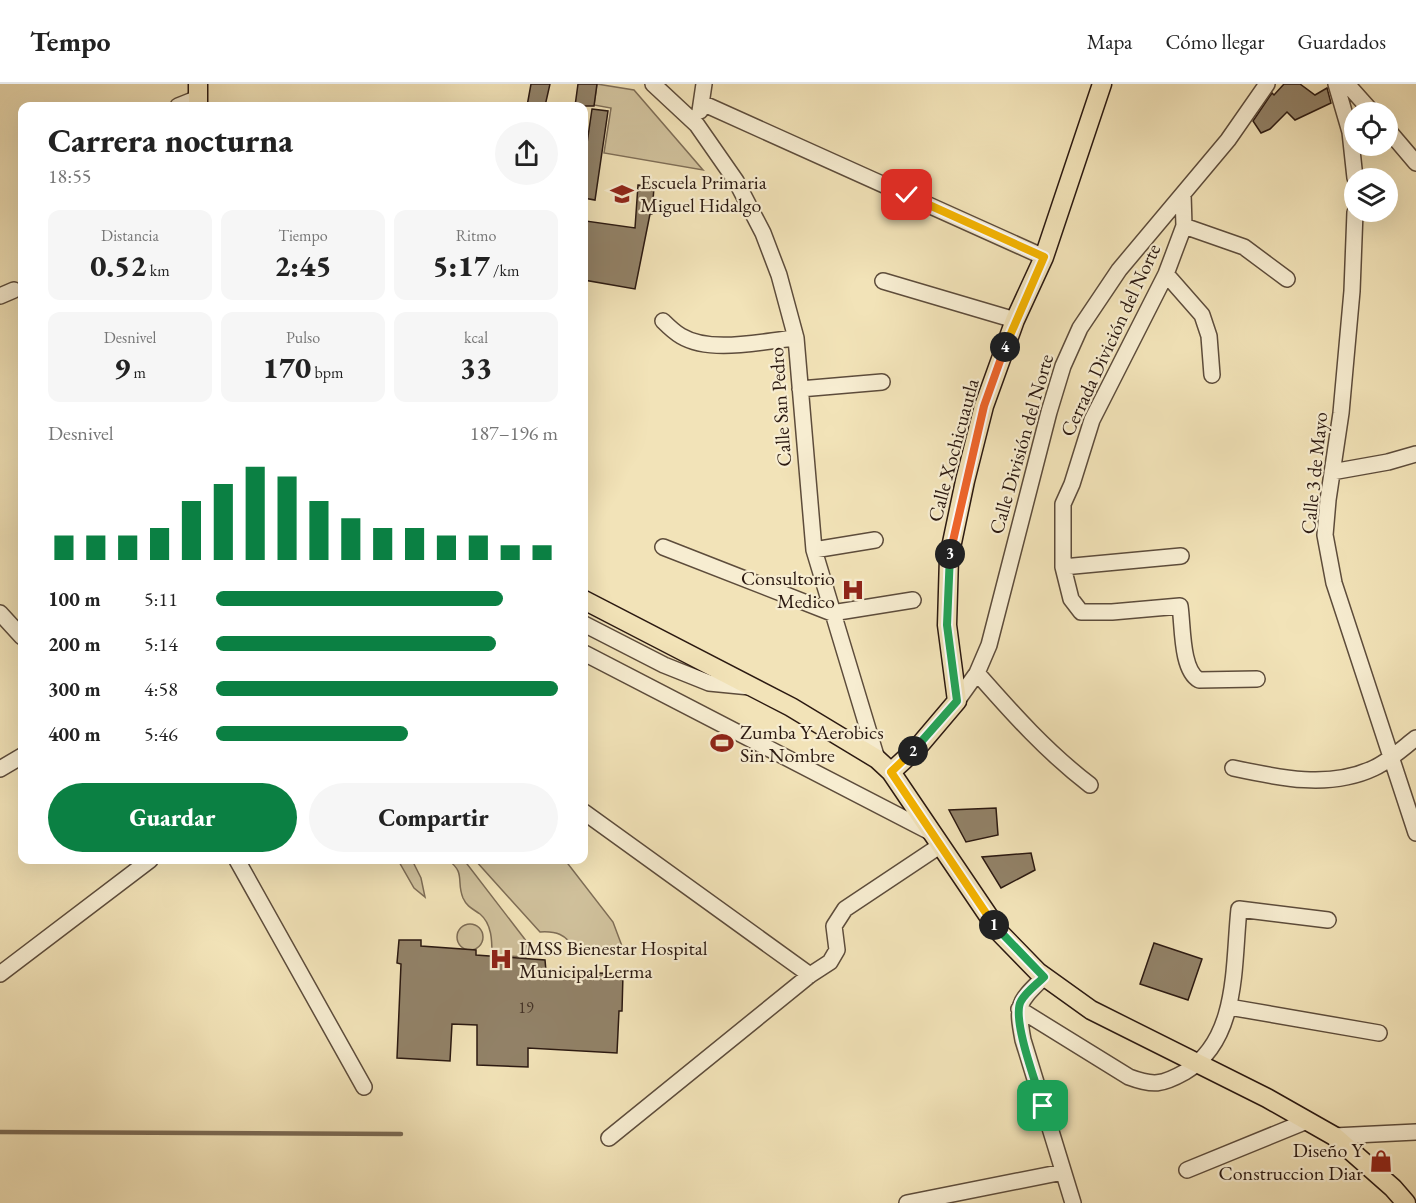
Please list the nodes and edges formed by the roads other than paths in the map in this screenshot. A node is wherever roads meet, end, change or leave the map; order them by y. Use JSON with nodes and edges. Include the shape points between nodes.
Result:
{"nodes":[{"id":1,"x":653,"y":84,"type":"edge"},
{"id":2,"x":704,"y":84,"type":"edge"},
{"id":3,"x":1102,"y":84,"type":"edge"},
{"id":4,"x":1267,"y":84,"type":"edge"},
{"id":5,"x":1336,"y":84,"type":"edge"},
{"id":6,"x":1347,"y":84,"type":"edge"},
{"id":7,"x":1363,"y":102,"type":"edge"},
{"id":8,"x":702,"y":103,"type":"junction"},
{"id":9,"x":697,"y":125,"type":"junction"},
{"id":10,"x":1398,"y":142,"type":"edge"},
{"id":11,"x":1416,"y":163,"type":"edge"},
{"id":12,"x":1354,"y":168,"type":"edge"},
{"id":13,"x":1183,"y":194,"type":"junction"},
{"id":14,"x":1354,"y":222,"type":"edge"},
{"id":15,"x":1184,"y":226,"type":"junction"},
{"id":16,"x":1044,"y":257,"type":"junction"},
{"id":17,"x":1166,"y":274,"type":"junction"},
{"id":18,"x":1287,"y":279,"type":"dead end"},
{"id":19,"x":883,"y":281,"type":"dead end"},
{"id":20,"x":1015,"y":320,"type":"junction"},
{"id":21,"x":663,"y":321,"type":"dead end"},
{"id":22,"x":796,"y":338,"type":"junction"},
{"id":23,"x":1212,"y":375,"type":"dead end"},
{"id":24,"x":882,"y":382,"type":"dead end"},
{"id":25,"x":800,"y":389,"type":"junction"},
{"id":26,"x":1416,"y":454,"type":"edge"},
{"id":27,"x":1332,"y":472,"type":"junction"},
{"id":28,"x":874,"y":540,"type":"dead end"},
{"id":29,"x":663,"y":547,"type":"dead end"},
{"id":30,"x":814,"y":550,"type":"junction"},
{"id":31,"x":1181,"y":556,"type":"dead end"},
{"id":32,"x":1063,"y":567,"type":"junction"},
{"id":33,"x":913,"y":600,"type":"dead end"},
{"id":34,"x":588,"y":602,"type":"edge"},
{"id":35,"x":0,"y":613,"type":"edge"},
{"id":36,"x":832,"y":613,"type":"junction"},
{"id":37,"x":588,"y":626,"type":"edge"},
{"id":38,"x":18,"y":633,"type":"edge"},
{"id":39,"x":588,"y":655,"type":"edge"},
{"id":40,"x":977,"y":673,"type":"junction"},
{"id":41,"x":1257,"y":679,"type":"dead end"},
{"id":42,"x":751,"y":687,"type":"junction"},
{"id":43,"x":957,"y":701,"type":"junction"},
{"id":44,"x":1416,"y":738,"type":"edge"},
{"id":45,"x":18,"y":758,"type":"edge"},
{"id":46,"x":1390,"y":758,"type":"junction"},
{"id":47,"x":877,"y":759,"type":"junction"},
{"id":48,"x":1233,"y":768,"type":"dead end"},
{"id":49,"x":0,"y":769,"type":"edge"},
{"id":50,"x":891,"y":772,"type":"junction"},
{"id":51,"x":1090,"y":785,"type":"dead end"},
{"id":52,"x":588,"y":815,"type":"edge"},
{"id":53,"x":1416,"y":833,"type":"edge"},
{"id":54,"x":938,"y":840,"type":"junction"},
{"id":55,"x":145,"y":864,"type":"edge"},
{"id":56,"x":239,"y":864,"type":"edge"},
{"id":57,"x":1328,"y":920,"type":"dead end"},
{"id":58,"x":0,"y":974,"type":"edge"},
{"id":59,"x":810,"y":975,"type":"junction"},
{"id":60,"x":1044,"y":977,"type":"junction"},
{"id":61,"x":1228,"y":1007,"type":"junction"},
{"id":62,"x":1018,"y":1009,"type":"junction"},
{"id":63,"x":1379,"y":1033,"type":"dead end"},
{"id":64,"x":1197,"y":1064,"type":"junction"},
{"id":65,"x":364,"y":1087,"type":"dead end"},
{"id":66,"x":1307,"y":1121,"type":"junction"},
{"id":67,"x":1416,"y":1132,"type":"edge"},
{"id":68,"x":1334,"y":1136,"type":"junction"},
{"id":69,"x":609,"y":1138,"type":"dead end"},
{"id":70,"x":1187,"y":1170,"type":"dead end"},
{"id":71,"x":1063,"y":1172,"type":"junction"},
{"id":72,"x":907,"y":1203,"type":"edge"},
{"id":73,"x":1073,"y":1203,"type":"edge"},
{"id":74,"x":1406,"y":1203,"type":"edge"}],
"edges":[{"from":1,"to":9,"type":"street","name":"Calle San Pedro"},
{"from":2,"to":8,"type":"street"},
{"from":3,"to":16,"type":"main road","name":"Calle Xochicuautla"},
{"from":4,"to":13,"type":"street","name":"Calle División del Norte"},
{"from":5,"to":12,"type":"street","via":[[1350,132]]},
{"from":6,"to":7,"type":"street"},
{"from":8,"to":9,"type":"street"},
{"from":8,"to":16,"type":"street"},
{"from":9,"to":22,"type":"street","name":"Calle San Pedro","via":[[736,181],[763,233]]},
{"from":10,"to":11,"type":"street"},
{"from":13,"to":15,"type":"street","name":"Cerrada Divición del Norte"},
{"from":13,"to":40,"type":"street","name":"Calle División del Norte","via":[[1119,270],[1080,328],[1063,366],[989,645]]},
{"from":14,"to":27,"type":"street","name":"Calle 3 de Mayo","via":[[1349,332]]},
{"from":15,"to":17,"type":"street","name":"Cerrada Divición del Norte"},
{"from":15,"to":18,"type":"street","via":[[1244,247]]},
{"from":16,"to":20,"type":"main road","name":"Calle Xochicuautla"},
{"from":17,"to":23,"type":"street","via":[[1202,315],[1209,336]]},
{"from":17,"to":32,"type":"street","name":"Cerrada Divición del Norte","via":[[1092,420],[1063,504]]},
{"from":19,"to":20,"type":"street"},
{"from":20,"to":43,"type":"main road","name":"Calle Xochicuautla","via":[[984,406],[949,558],[947,625]]},
{"from":21,"to":22,"type":"street","via":[[681,336],[701,344],[718,346]]},
{"from":22,"to":25,"type":"street","name":"Calle San Pedro"},
{"from":24,"to":25,"type":"street"},
{"from":25,"to":30,"type":"street","name":"Calle San Pedro"},
{"from":26,"to":27,"type":"street"},
{"from":27,"to":46,"type":"street","name":"Calle 3 de Mayo","via":[[1325,535],[1334,583]]},
{"from":28,"to":30,"type":"street"},
{"from":29,"to":36,"type":"street"},
{"from":30,"to":36,"type":"street","name":"Calle San Pedro"},
{"from":31,"to":32,"type":"street"},
{"from":32,"to":41,"type":"street","name":"Cerrada Divición del Norte","via":[[1071,599],[1081,612],[1180,606],[1187,662],[1193,676],[1199,680]]},
{"from":33,"to":36,"type":"street"},
{"from":34,"to":42,"type":"main road"},
{"from":35,"to":38,"type":"street"},
{"from":36,"to":47,"type":"street","name":"Calle San Pedro"},
{"from":37,"to":42,"type":"street","via":[[709,682]]},
{"from":39,"to":54,"type":"street"},
{"from":40,"to":43,"type":"street","name":"Calle División del Norte"},
{"from":40,"to":51,"type":"street","via":[[1033,736]]},
{"from":42,"to":47,"type":"main road"},
{"from":43,"to":50,"type":"main road","name":"Calle División del Norte"},
{"from":44,"to":46,"type":"street"},
{"from":45,"to":49,"type":"street"},
{"from":46,"to":48,"type":"street","via":[[1355,775],[1318,781],[1270,777]]},
{"from":46,"to":53,"type":"street","name":"Calle 3 de Mayo"},
{"from":47,"to":50,"type":"main road"},
{"from":50,"to":54,"type":"main road"},
{"from":52,"to":59,"type":"street"},
{"from":54,"to":59,"type":"street","via":[[845,909],[834,926],[837,950],[830,962]]},
{"from":54,"to":60,"type":"main road","via":[[1000,933]]},
{"from":55,"to":58,"type":"street"},
{"from":56,"to":65,"type":"street"},
{"from":57,"to":61,"type":"street","via":[[1239,909]]},
{"from":59,"to":69,"type":"street"},
{"from":60,"to":62,"type":"street","via":[[1020,1001]]},
{"from":60,"to":64,"type":"main road","via":[[1091,1010]]},
{"from":61,"to":63,"type":"street"},
{"from":61,"to":64,"type":"street","via":[[1221,1034]]},
{"from":62,"to":64,"type":"street","via":[[1146,1084],[1172,1079]]},
{"from":62,"to":71,"type":"street","via":[[1023,1040]]},
{"from":64,"to":66,"type":"main road"},
{"from":66,"to":68,"type":"main road"},
{"from":66,"to":70,"type":"street"},
{"from":67,"to":68,"type":"street"},
{"from":68,"to":74,"type":"main road"},
{"from":71,"to":72,"type":"street"},
{"from":71,"to":73,"type":"street"}]}
